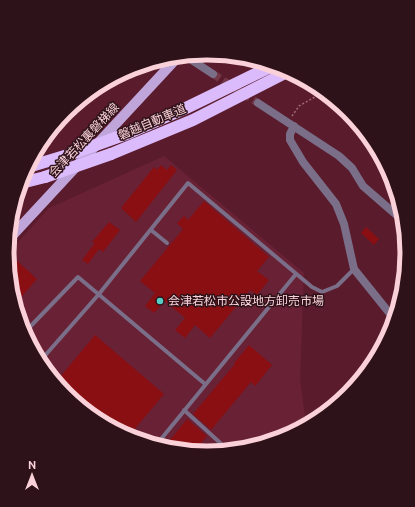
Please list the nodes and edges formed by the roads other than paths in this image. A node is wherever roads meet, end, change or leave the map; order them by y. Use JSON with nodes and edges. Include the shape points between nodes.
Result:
{"nodes":[{"id":1,"x":192,"y":60,"type":"edge"},
{"id":2,"x":172,"y":64,"type":"edge"},
{"id":3,"x":266,"y":69,"type":"edge"},
{"id":4,"x":214,"y":74,"type":"tunnel mouth"},
{"id":5,"x":282,"y":75,"type":"edge"},
{"id":6,"x":258,"y":103,"type":"tunnel mouth"},
{"id":7,"x":291,"y":124,"type":"junction"},
{"id":8,"x":35,"y":166,"type":"edge"},
{"id":9,"x":28,"y":181,"type":"edge"},
{"id":10,"x":397,"y":214,"type":"edge"},
{"id":11,"x":151,"y":230,"type":"junction"},
{"id":12,"x":15,"y":232,"type":"edge"},
{"id":13,"x":167,"y":243,"type":"dead end"},
{"id":14,"x":354,"y":269,"type":"junction"},
{"id":15,"x":296,"y":274,"type":"junction"},
{"id":16,"x":99,"y":294,"type":"junction"},
{"id":17,"x":391,"y":315,"type":"edge"},
{"id":18,"x":29,"y":328,"type":"edge"},
{"id":19,"x":44,"y":357,"type":"edge"},
{"id":20,"x":205,"y":384,"type":"junction"},
{"id":21,"x":184,"y":410,"type":"junction"},
{"id":22,"x":160,"y":441,"type":"edge"},
{"id":23,"x":224,"y":446,"type":"edge"}],
"edges":[{"from":1,"to":4,"type":"street"},
{"from":2,"to":12,"type":"main road","name":"会津若松裏磐梯線"},
{"from":3,"to":8,"type":"highway","name":"磐越自動車道","bridge":true,"via":[[129,133]]},
{"from":5,"to":9,"type":"highway","name":"磐越自動車道","bridge":true,"via":[[193,120],[111,154]]},
{"from":6,"to":7,"type":"street"},
{"from":7,"to":10,"type":"street","via":[[339,156],[352,168],[363,186]]},
{"from":7,"to":14,"type":"street","via":[[290,140],[303,162],[336,204],[344,224]]},
{"from":11,"to":13,"type":"lane"},
{"from":11,"to":15,"type":"lane","via":[[188,183]]},
{"from":11,"to":16,"type":"lane"},
{"from":14,"to":15,"type":"lane","via":[[337,286],[322,292],[312,288]]},
{"from":14,"to":17,"type":"street"},
{"from":15,"to":20,"type":"lane"},
{"from":16,"to":18,"type":"lane","via":[[78,277]]},
{"from":16,"to":19,"type":"lane"},
{"from":16,"to":20,"type":"lane"},
{"from":20,"to":21,"type":"lane"},
{"from":21,"to":22,"type":"lane"},
{"from":21,"to":23,"type":"lane"}]}
